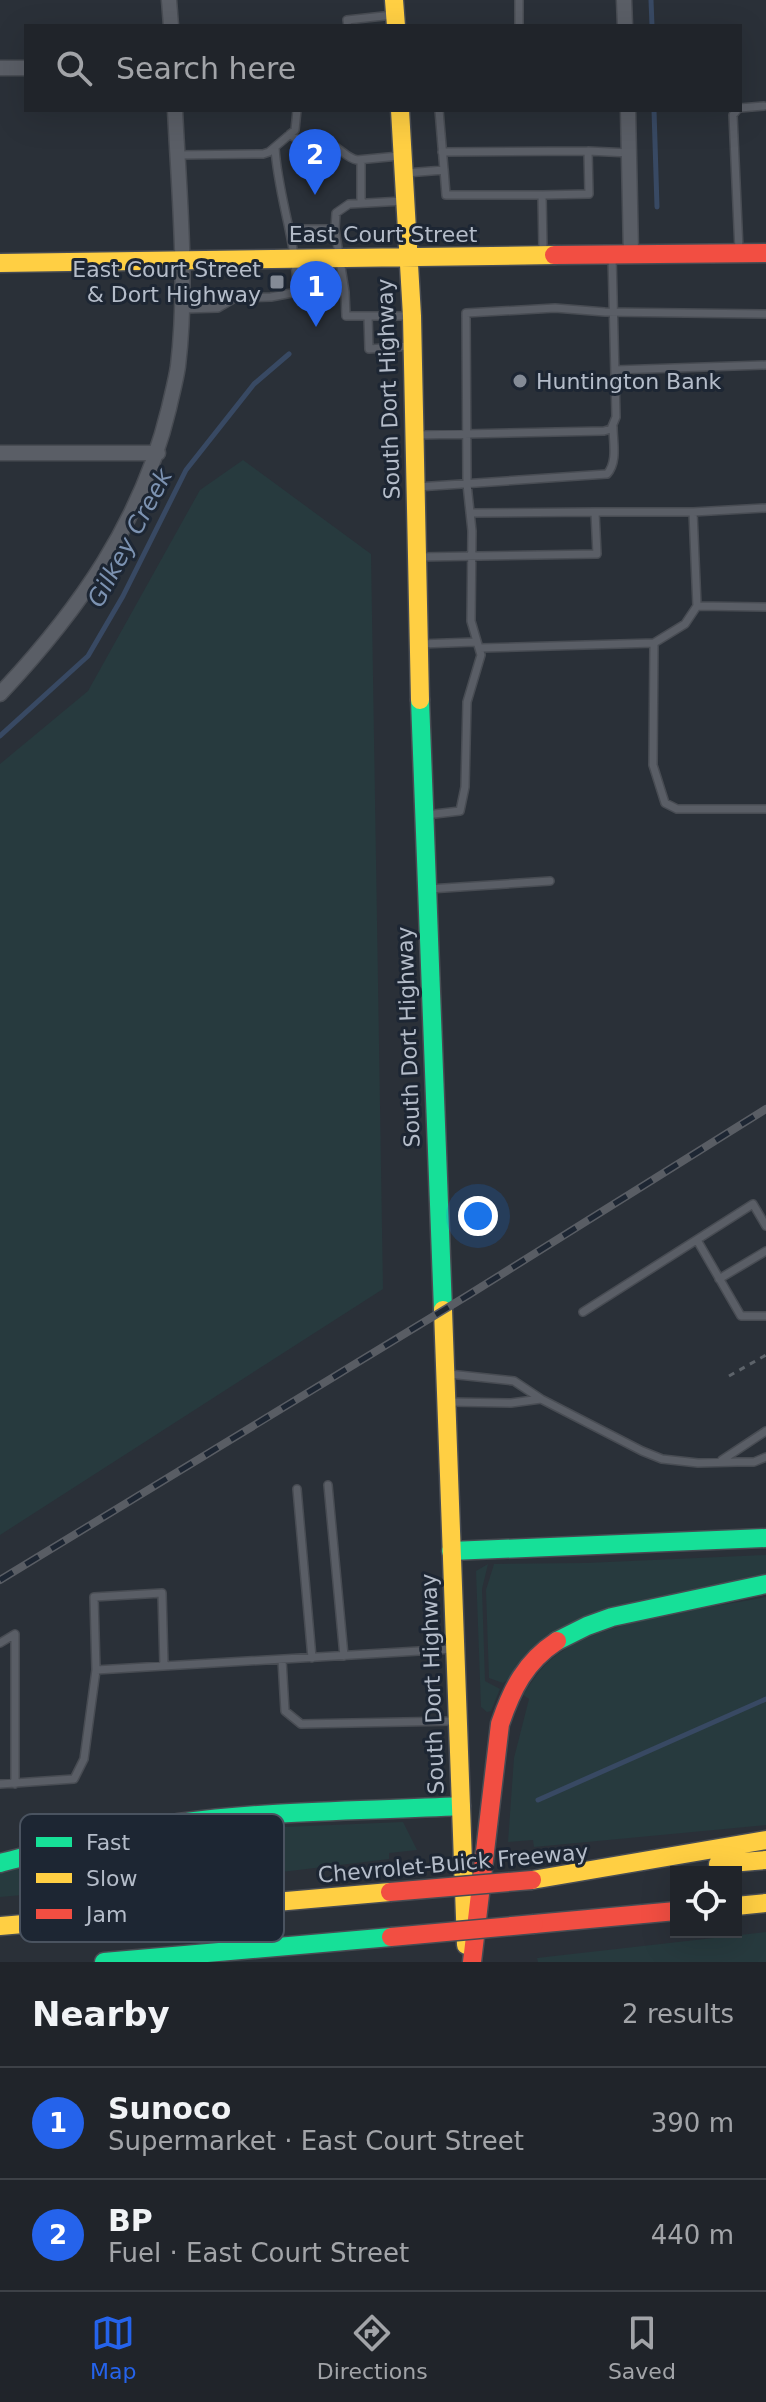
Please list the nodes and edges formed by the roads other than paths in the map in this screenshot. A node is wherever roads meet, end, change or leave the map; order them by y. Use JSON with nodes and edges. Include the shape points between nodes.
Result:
{"nodes":[{"id":1,"x":169,"y":0,"type":"edge"},
{"id":2,"x":519,"y":0,"type":"edge"},
{"id":3,"x":624,"y":0,"type":"edge"},
{"id":4,"x":395,"y":14,"type":"edge"},
{"id":5,"x":171,"y":24,"type":"edge"},
{"id":6,"x":348,"y":24,"type":"edge"},
{"id":7,"x":519,"y":24,"type":"edge"},
{"id":8,"x":625,"y":24,"type":"edge"},
{"id":9,"x":0,"y":68,"type":"edge"},
{"id":10,"x":24,"y":68,"type":"edge"},
{"id":11,"x":764,"y":106,"type":"edge"},
{"id":12,"x":742,"y":109,"type":"edge"},
{"id":13,"x":175,"y":112,"type":"edge"},
{"id":14,"x":297,"y":112,"type":"edge"},
{"id":15,"x":400,"y":112,"type":"edge"},
{"id":16,"x":439,"y":112,"type":"edge"},
{"id":17,"x":628,"y":112,"type":"edge"},
{"id":18,"x":736,"y":112,"type":"edge"},
{"id":19,"x":290,"y":134,"type":"junction"},
{"id":20,"x":275,"y":148,"type":"junction"},
{"id":21,"x":588,"y":151,"type":"junction"},
{"id":22,"x":442,"y":152,"type":"junction"},
{"id":23,"x":630,"y":153,"type":"junction"},
{"id":24,"x":177,"y":155,"type":"junction"},
{"id":25,"x":361,"y":160,"type":"junction"},
{"id":26,"x":403,"y":165,"type":"junction"},
{"id":27,"x":444,"y":169,"type":"junction"},
{"id":28,"x":542,"y":195,"type":"junction"},
{"id":29,"x":405,"y":201,"type":"junction"},
{"id":30,"x":361,"y":203,"type":"junction"},
{"id":31,"x":290,"y":229,"type":"junction"},
{"id":32,"x":335,"y":229,"type":"junction"},
{"id":33,"x":621,"y":253,"type":"junction"},
{"id":34,"x":739,"y":253,"type":"junction"},
{"id":35,"x":766,"y":253,"type":"edge"},
{"id":36,"x":543,"y":256,"type":"junction"},
{"id":37,"x":340,"y":257,"type":"junction"},
{"id":38,"x":296,"y":258,"type":"junction"},
{"id":39,"x":408,"y":259,"type":"junction"},
{"id":40,"x":181,"y":260,"type":"junction"},
{"id":41,"x":0,"y":263,"type":"edge"},
{"id":42,"x":297,"y":292,"type":"junction"},
{"id":43,"x":345,"y":292,"type":"junction"},
{"id":44,"x":182,"y":309,"type":"junction"},
{"id":45,"x":615,"y":312,"type":"junction"},
{"id":46,"x":766,"y":314,"type":"edge"},
{"id":47,"x":368,"y":316,"type":"junction"},
{"id":48,"x":412,"y":316,"type":"junction"},
{"id":49,"x":412,"y":346,"type":"junction"},
{"id":50,"x":766,"y":365,"type":"edge"},
{"id":51,"x":615,"y":370,"type":"junction"},
{"id":52,"x":613,"y":426,"type":"junction"},
{"id":53,"x":466,"y":433,"type":"junction"},
{"id":54,"x":414,"y":435,"type":"junction"},
{"id":55,"x":0,"y":453,"type":"edge"},
{"id":56,"x":158,"y":453,"type":"junction"},
{"id":57,"x":467,"y":484,"type":"junction"},
{"id":58,"x":415,"y":487,"type":"junction"},
{"id":59,"x":766,"y":508,"type":"edge"},
{"id":60,"x":595,"y":512,"type":"junction"},
{"id":61,"x":693,"y":512,"type":"junction"},
{"id":62,"x":470,"y":513,"type":"junction"},
{"id":63,"x":471,"y":555,"type":"junction"},
{"id":64,"x":416,"y":557,"type":"junction"},
{"id":65,"x":697,"y":606,"type":"junction"},
{"id":66,"x":766,"y":607,"type":"edge"},
{"id":67,"x":654,"y":643,"type":"junction"},
{"id":68,"x":418,"y":644,"type":"junction"},
{"id":69,"x":478,"y":645,"type":"junction"},
{"id":70,"x":0,"y":694,"type":"edge"},
{"id":71,"x":766,"y":809,"type":"edge"},
{"id":72,"x":424,"y":815,"type":"junction"},
{"id":73,"x":550,"y":881,"type":"dead end"},
{"id":74,"x":427,"y":889,"type":"junction"},
{"id":75,"x":766,"y":1226,"type":"edge"},
{"id":76,"x":697,"y":1240,"type":"junction"},
{"id":77,"x":766,"y":1251,"type":"edge"},
{"id":78,"x":719,"y":1279,"type":"junction"},
{"id":79,"x":583,"y":1312,"type":"dead end"},
{"id":80,"x":766,"y":1316,"type":"edge"},
{"id":81,"x":444,"y":1374,"type":"junction"},
{"id":82,"x":541,"y":1399,"type":"junction"},
{"id":83,"x":446,"y":1402,"type":"junction"},
{"id":84,"x":766,"y":1431,"type":"edge"},
{"id":85,"x":766,"y":1457,"type":"edge"},
{"id":86,"x":720,"y":1462,"type":"junction"},
{"id":87,"x":328,"y":1485,"type":"dead end"},
{"id":88,"x":297,"y":1489,"type":"dead end"},
{"id":89,"x":766,"y":1538,"type":"edge"},
{"id":90,"x":451,"y":1551,"type":"junction"},
{"id":91,"x":766,"y":1584,"type":"edge"},
{"id":92,"x":0,"y":1643,"type":"edge"},
{"id":93,"x":455,"y":1649,"type":"junction"},
{"id":94,"x":344,"y":1656,"type":"junction"},
{"id":95,"x":312,"y":1658,"type":"junction"},
{"id":96,"x":282,"y":1660,"type":"junction"},
{"id":97,"x":164,"y":1666,"type":"junction"},
{"id":98,"x":96,"y":1670,"type":"junction"},
{"id":99,"x":457,"y":1721,"type":"junction"},
{"id":100,"x":0,"y":1784,"type":"edge"},
{"id":101,"x":15,"y":1784,"type":"junction"},
{"id":102,"x":461,"y":1806,"type":"junction"},
{"id":103,"x":284,"y":1815,"type":"edge"},
{"id":104,"x":766,"y":1840,"type":"edge"},
{"id":105,"x":20,"y":1858,"type":"edge"},
{"id":106,"x":766,"y":1860,"type":"edge"},
{"id":107,"x":0,"y":1863,"type":"edge"},
{"id":108,"x":532,"y":1880,"type":"junction"},
{"id":109,"x":284,"y":1901,"type":"edge"},
{"id":110,"x":766,"y":1903,"type":"edge"},
{"id":111,"x":742,"y":1905,"type":"edge"},
{"id":112,"x":670,"y":1912,"type":"edge"},
{"id":113,"x":20,"y":1924,"type":"edge"},
{"id":114,"x":0,"y":1926,"type":"edge"},
{"id":115,"x":391,"y":1937,"type":"junction"},
{"id":116,"x":104,"y":1962,"type":"edge"},
{"id":117,"x":289,"y":1962,"type":"edge"},
{"id":118,"x":469,"y":1962,"type":"edge"}],
"edges":[{"from":1,"to":5,"type":"street"},
{"from":2,"to":7,"type":"lane"},
{"from":3,"to":8,"type":"street"},
{"from":4,"to":6,"type":"lane","via":[[347,20]]},
{"from":9,"to":10,"type":"street"},
{"from":11,"to":12,"type":"lane"},
{"from":13,"to":24,"type":"street"},
{"from":14,"to":19,"type":"lane"},
{"from":15,"to":26,"type":"main road","name":"South Dort Highway"},
{"from":16,"to":22,"type":"lane"},
{"from":17,"to":23,"type":"street"},
{"from":18,"to":34,"type":"lane"},
{"from":19,"to":20,"type":"lane"},
{"from":19,"to":25,"type":"lane","via":[[306,143],[331,144]]},
{"from":20,"to":24,"type":"lane","via":[[263,154]]},
{"from":20,"to":31,"type":"lane"},
{"from":21,"to":22,"type":"lane"},
{"from":21,"to":23,"type":"lane"},
{"from":21,"to":28,"type":"lane","via":[[589,194]]},
{"from":22,"to":27,"type":"lane"},
{"from":23,"to":33,"type":"street"},
{"from":24,"to":40,"type":"street"},
{"from":25,"to":26,"type":"lane"},
{"from":25,"to":30,"type":"lane"},
{"from":26,"to":27,"type":"lane"},
{"from":26,"to":29,"type":"main road","name":"South Dort Highway"},
{"from":27,"to":28,"type":"lane","via":[[446,195]]},
{"from":28,"to":36,"type":"lane"},
{"from":29,"to":30,"type":"lane"},
{"from":29,"to":39,"type":"main road","name":"South Dort Highway"},
{"from":30,"to":32,"type":"lane","via":[[336,213]]},
{"from":31,"to":32,"type":"lane"},
{"from":31,"to":38,"type":"lane"},
{"from":32,"to":37,"type":"lane"},
{"from":33,"to":34,"type":"main road","name":"East Court Street"},
{"from":33,"to":36,"type":"main road","name":"East Court Street"},
{"from":33,"to":45,"type":"lane"},
{"from":34,"to":35,"type":"main road","name":"East Court Street"},
{"from":36,"to":39,"type":"main road","name":"East Court Street"},
{"from":37,"to":38,"type":"main road","name":"East Court Street"},
{"from":37,"to":39,"type":"main road","name":"East Court Street"},
{"from":37,"to":43,"type":"lane"},
{"from":38,"to":40,"type":"main road","name":"East Court Street"},
{"from":38,"to":42,"type":"lane"},
{"from":39,"to":48,"type":"main road","name":"South Dort Highway"},
{"from":40,"to":41,"type":"main road","name":"East Court Street"},
{"from":40,"to":44,"type":"street"},
{"from":42,"to":43,"type":"lane"},
{"from":42,"to":44,"type":"lane","via":[[235,298],[218,308]]},
{"from":43,"to":47,"type":"lane","via":[[346,316]]},
{"from":44,"to":56,"type":"street","via":[[178,369]]},
{"from":45,"to":46,"type":"lane"},
{"from":45,"to":51,"type":"lane"},
{"from":45,"to":53,"type":"lane","via":[[555,308],[466,313]]},
{"from":47,"to":48,"type":"lane"},
{"from":47,"to":49,"type":"lane","via":[[369,349]]},
{"from":48,"to":49,"type":"main road","name":"South Dort Highway"},
{"from":49,"to":54,"type":"main road","name":"South Dort Highway"},
{"from":50,"to":51,"type":"lane"},
{"from":51,"to":52,"type":"lane"},
{"from":52,"to":53,"type":"lane","via":[[604,431]]},
{"from":52,"to":57,"type":"lane","via":[[614,458],[607,474]]},
{"from":53,"to":54,"type":"lane"},
{"from":53,"to":57,"type":"lane"},
{"from":54,"to":58,"type":"main road","name":"South Dort Highway"},
{"from":55,"to":56,"type":"street"},
{"from":56,"to":70,"type":"street","via":[[109,556],[69,614]]},
{"from":57,"to":58,"type":"lane"},
{"from":57,"to":62,"type":"lane"},
{"from":58,"to":64,"type":"main road","name":"South Dort Highway"},
{"from":59,"to":61,"type":"lane"},
{"from":60,"to":61,"type":"lane"},
{"from":60,"to":62,"type":"lane"},
{"from":60,"to":63,"type":"lane","via":[[597,554]]},
{"from":61,"to":65,"type":"lane"},
{"from":62,"to":63,"type":"lane"},
{"from":63,"to":64,"type":"lane"},
{"from":63,"to":69,"type":"lane","via":[[471,621]]},
{"from":64,"to":68,"type":"main road","name":"South Dort Highway"},
{"from":65,"to":66,"type":"lane"},
{"from":65,"to":67,"type":"lane","via":[[685,624]]},
{"from":67,"to":69,"type":"lane"},
{"from":67,"to":71,"type":"lane","via":[[653,765],[665,803],[677,809]]},
{"from":68,"to":69,"type":"lane"},
{"from":68,"to":72,"type":"main road","name":"South Dort Highway"},
{"from":69,"to":72,"type":"lane","via":[[478,670],[467,702],[460,811]]},
{"from":72,"to":74,"type":"main road","name":"South Dort Highway"},
{"from":73,"to":74,"type":"lane"},
{"from":74,"to":81,"type":"main road","name":"South Dort Highway"},
{"from":75,"to":76,"type":"lane","via":[[753,1204]]},
{"from":76,"to":78,"type":"lane"},
{"from":76,"to":79,"type":"lane"},
{"from":77,"to":78,"type":"lane"},
{"from":78,"to":80,"type":"lane","via":[[741,1316]]},
{"from":81,"to":82,"type":"lane","via":[[514,1381]]},
{"from":81,"to":83,"type":"main road","name":"South Dort Highway"},
{"from":82,"to":83,"type":"lane"},
{"from":82,"to":86,"type":"lane","via":[[662,1459]]},
{"from":83,"to":90,"type":"main road","name":"South Dort Highway"},
{"from":84,"to":86,"type":"lane"},
{"from":85,"to":86,"type":"lane"},
{"from":87,"to":94,"type":"lane"},
{"from":88,"to":95,"type":"lane"},
{"from":89,"to":90,"type":"main road"},
{"from":90,"to":93,"type":"main road","name":"South Dort Highway"},
{"from":91,"to":118,"type":"main road","via":[[600,1619],[560,1637],[529,1663],[511,1691],[500,1724]]},
{"from":92,"to":101,"type":"lane","via":[[15,1634]]},
{"from":93,"to":94,"type":"lane"},
{"from":93,"to":99,"type":"main road","name":"South Dort Highway"},
{"from":94,"to":95,"type":"lane"},
{"from":95,"to":96,"type":"lane"},
{"from":96,"to":97,"type":"lane"},
{"from":96,"to":99,"type":"lane","via":[[285,1711],[301,1724]]},
{"from":97,"to":98,"type":"lane"},
{"from":97,"to":98,"type":"lane","via":[[162,1593],[108,1596],[94,1597]]},
{"from":98,"to":101,"type":"lane","via":[[84,1759],[74,1779]]},
{"from":99,"to":102,"type":"main road","name":"South Dort Highway"},
{"from":100,"to":101,"type":"lane"},
{"from":102,"to":103,"type":"main road"},
{"from":102,"to":118,"type":"main road","name":"South Dort Highway"},
{"from":104,"to":108,"type":"main road"},
{"from":105,"to":107,"type":"main road"},
{"from":106,"to":108,"type":"main road","name":"Chevrolet-Buick Freeway"},
{"from":108,"to":109,"type":"main road","name":"Chevrolet-Buick Freeway","bridge":true},
{"from":110,"to":111,"type":"main road"},
{"from":112,"to":115,"type":"main road","bridge":true},
{"from":113,"to":114,"type":"main road","name":"Chevrolet-Buick Freeway","bridge":true},
{"from":115,"to":116,"type":"main road"},
{"from":115,"to":117,"type":"main road"}]}
